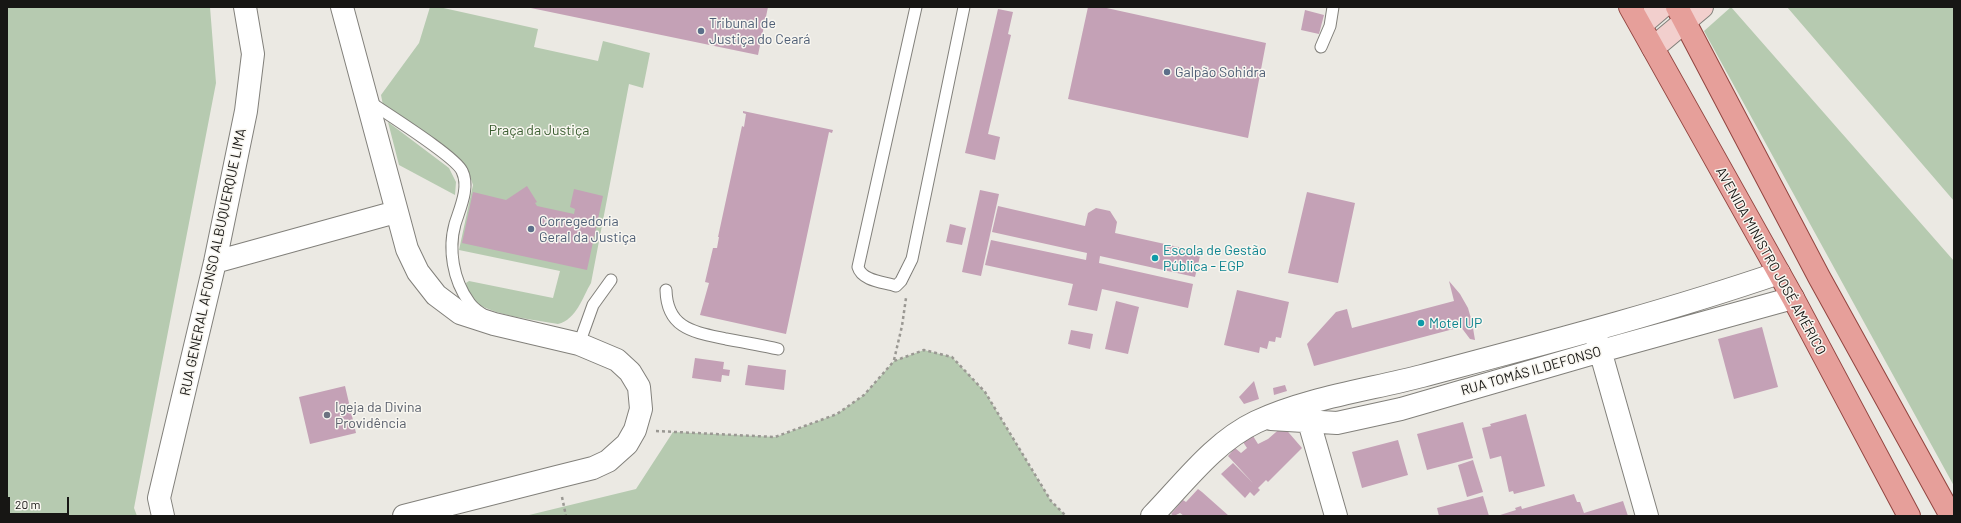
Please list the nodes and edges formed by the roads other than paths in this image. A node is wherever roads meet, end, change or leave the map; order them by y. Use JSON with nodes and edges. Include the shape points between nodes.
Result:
{"nodes":[{"id":1,"x":245,"y":7,"type":"edge"},
{"id":2,"x":342,"y":7,"type":"edge"},
{"id":3,"x":916,"y":7,"type":"edge"},
{"id":4,"x":964,"y":7,"type":"edge"},
{"id":5,"x":1333,"y":7,"type":"edge"},
{"id":6,"x":1662,"y":7,"type":"edge"},
{"id":7,"x":1702,"y":7,"type":"edge"},
{"id":8,"x":1681,"y":14,"type":"edge"},
{"id":9,"x":1636,"y":16,"type":"edge"},
{"id":10,"x":1322,"y":47,"type":"dead end"},
{"id":11,"x":1654,"y":48,"type":"junction"},
{"id":12,"x":366,"y":100,"type":"junction"},
{"id":13,"x":396,"y":212,"type":"junction"},
{"id":14,"x":215,"y":262,"type":"junction"},
{"id":15,"x":1779,"y":273,"type":"junction"},
{"id":16,"x":611,"y":280,"type":"dead end"},
{"id":17,"x":666,"y":290,"type":"dead end"},
{"id":18,"x":1793,"y":298,"type":"junction"},
{"id":19,"x":494,"y":324,"type":"junction"},
{"id":20,"x":1594,"y":330,"type":"junction"},
{"id":21,"x":579,"y":344,"type":"junction"},
{"id":22,"x":778,"y":349,"type":"dead end"},
{"id":23,"x":1601,"y":351,"type":"junction"},
{"id":24,"x":1496,"y":356,"type":"junction"},
{"id":25,"x":1502,"y":379,"type":"junction"},
{"id":26,"x":1395,"y":383,"type":"junction"},
{"id":27,"x":1401,"y":409,"type":"junction"},
{"id":28,"x":1308,"y":413,"type":"junction"},
{"id":29,"x":163,"y":516,"type":"edge"},
{"id":30,"x":404,"y":516,"type":"edge"},
{"id":31,"x":1152,"y":516,"type":"edge"},
{"id":32,"x":1336,"y":516,"type":"edge"},
{"id":33,"x":1647,"y":516,"type":"edge"},
{"id":34,"x":1909,"y":516,"type":"edge"},
{"id":35,"x":1950,"y":516,"type":"edge"}],
"edges":[{"from":1,"to":14,"type":"street","name":"RUA GENERAL AFONSO ALBUQUERQUE LIMA","via":[[253,54],[246,111]]},
{"from":2,"to":12,"type":"street"},
{"from":3,"to":4,"type":"lane","via":[[858,267],[865,277],[896,286],[912,259]]},
{"from":5,"to":10,"type":"lane","via":[[1330,26]]},
{"from":6,"to":9,"type":"main road"},
{"from":7,"to":8,"type":"main road"},
{"from":8,"to":11,"type":"main road"},
{"from":8,"to":35,"type":"main road","via":[[1819,277]]},
{"from":9,"to":11,"type":"main road","name":"AVENIDA MINISTRO JOSÉ AMÉRICO"},
{"from":11,"to":15,"type":"main road","name":"AVENIDA MINISTRO JOSÉ AMÉRICO"},
{"from":12,"to":13,"type":"street"},
{"from":12,"to":19,"type":"lane","via":[[429,143],[462,170],[466,184],[455,226],[452,259],[469,303]]},
{"from":13,"to":14,"type":"street"},
{"from":13,"to":19,"type":"street","via":[[407,249],[418,272],[436,295],[460,313]]},
{"from":14,"to":29,"type":"street","name":"RUA GENERAL AFONSO ALBUQUERQUE LIMA","via":[[159,498]]},
{"from":15,"to":18,"type":"main road","name":"AVENIDA MINISTRO JOSÉ AMÉRICO"},
{"from":15,"to":20,"type":"street","name":"RUA TOMÁS ILDEFONSO"},
{"from":16,"to":21,"type":"lane","via":[[593,305]]},
{"from":17,"to":22,"type":"lane","via":[[669,311],[685,328],[697,333]]},
{"from":18,"to":23,"type":"street","name":"RUA TOMÁS ILDEFONSO"},
{"from":18,"to":34,"type":"main road","name":"AVENIDA MINISTRO JOSÉ AMÉRICO"},
{"from":19,"to":21,"type":"street"},
{"from":20,"to":23,"type":"street"},
{"from":20,"to":24,"type":"street","name":"RUA TOMÁS ILDEFONSO"},
{"from":21,"to":30,"type":"street","via":[[617,360],[630,372],[639,387],[641,409],[636,430],[627,444],[608,461],[593,468]]},
{"from":23,"to":25,"type":"street","name":"RUA TOMÁS ILDEFONSO"},
{"from":23,"to":33,"type":"street"},
{"from":24,"to":25,"type":"street"},
{"from":24,"to":26,"type":"street","name":"RUA TOMÁS ILDEFONSO"},
{"from":25,"to":27,"type":"street","name":"RUA TOMÁS ILDEFONSO"},
{"from":26,"to":27,"type":"street"},
{"from":26,"to":28,"type":"street","name":"RUA TOMÁS ILDEFONSO"},
{"from":27,"to":28,"type":"street","name":"RUA TOMÁS ILDEFONSO","via":[[1337,423]]},
{"from":28,"to":31,"type":"street","name":"RUA TOMÁS ILDEFONSO","via":[[1266,418],[1223,442]]},
{"from":28,"to":32,"type":"street"}]}
